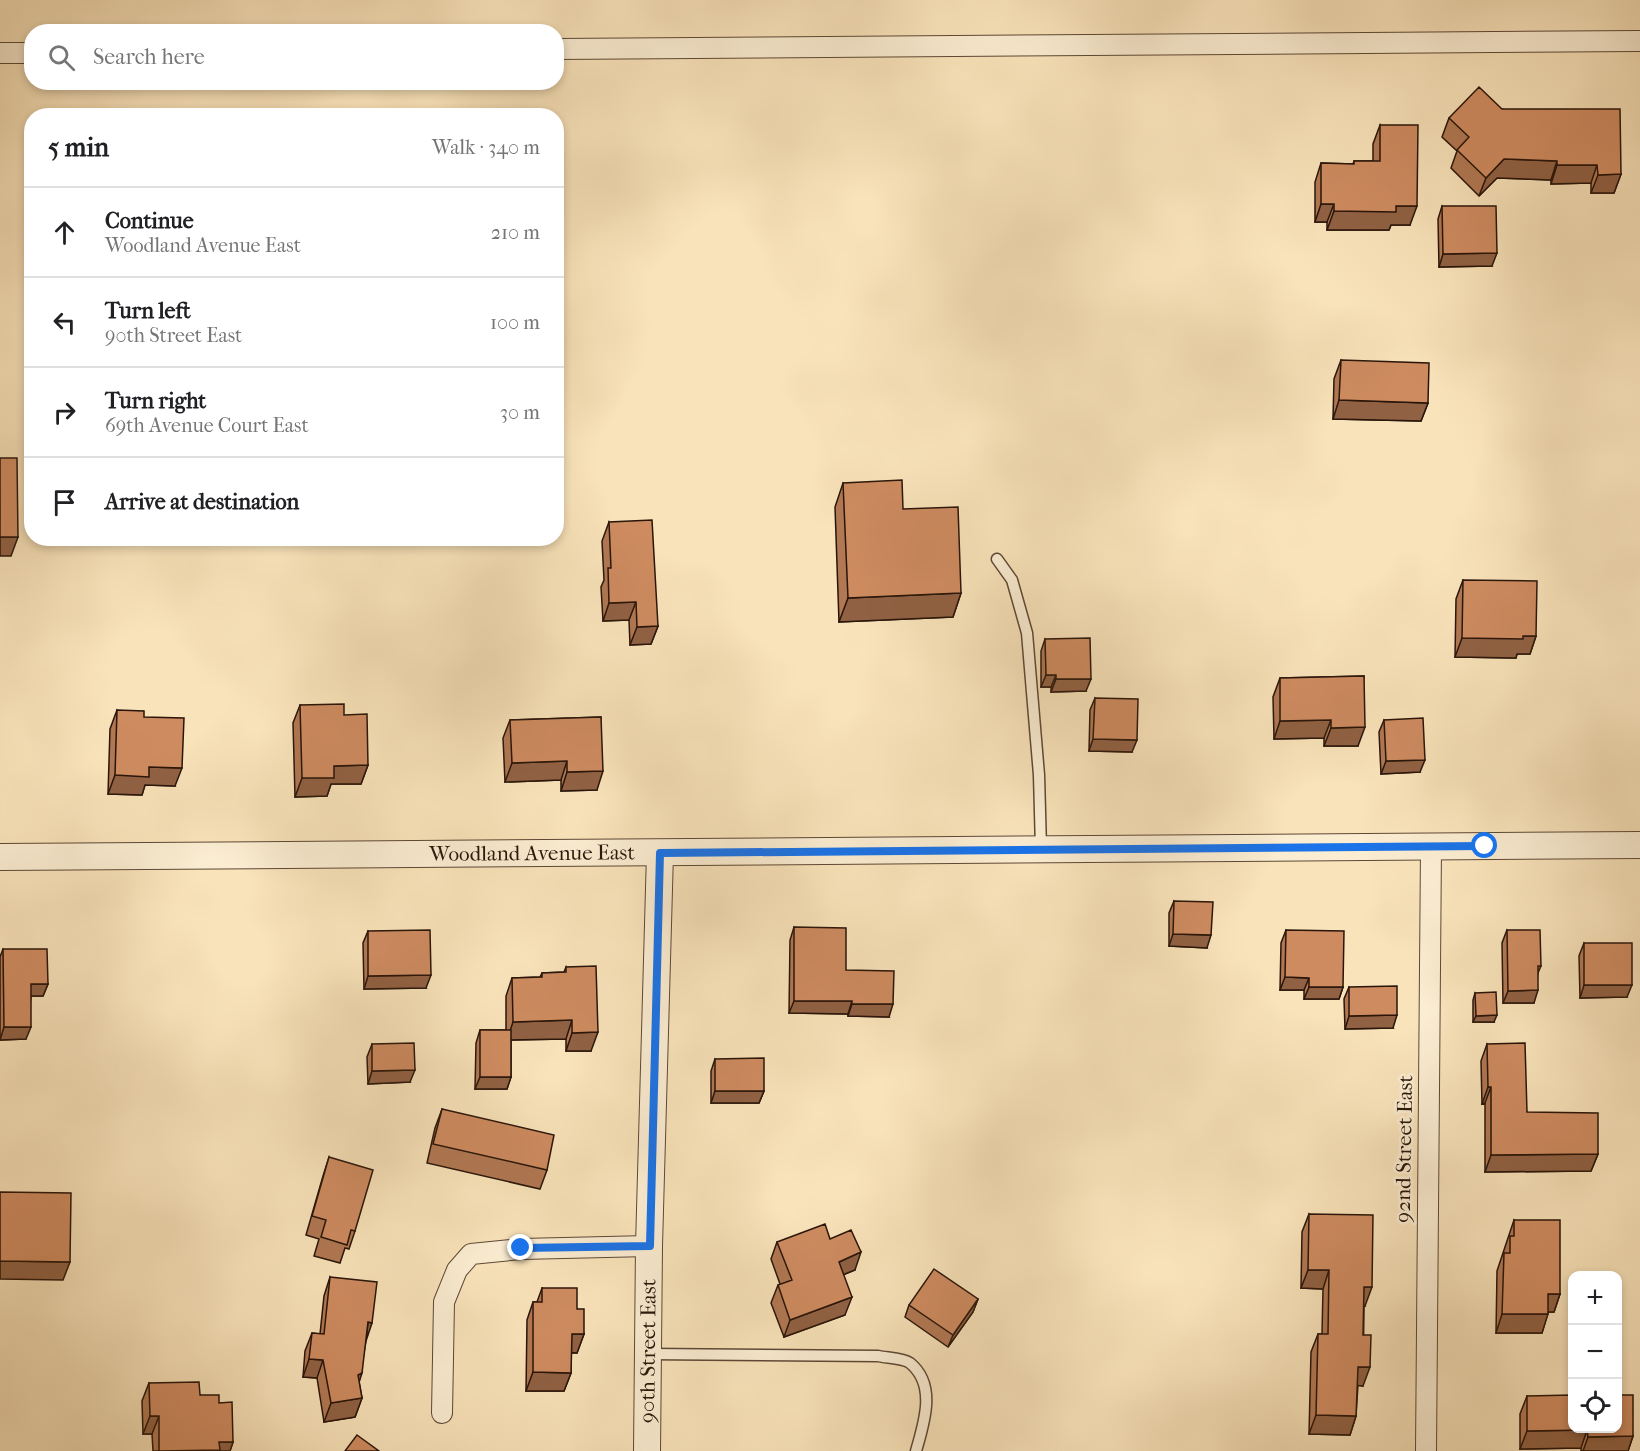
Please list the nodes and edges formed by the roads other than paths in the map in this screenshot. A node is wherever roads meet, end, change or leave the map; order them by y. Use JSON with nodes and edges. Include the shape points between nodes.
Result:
{"nodes":[{"id":1,"x":1640,"y":41,"type":"edge"},
{"id":2,"x":564,"y":49,"type":"edge"},
{"id":3,"x":0,"y":53,"type":"edge"},
{"id":4,"x":24,"y":53,"type":"edge"},
{"id":5,"x":997,"y":559,"type":"dead end"},
{"id":6,"x":1640,"y":845,"type":"edge"},
{"id":7,"x":1431,"y":847,"type":"junction"},
{"id":8,"x":1041,"y":850,"type":"junction"},
{"id":9,"x":660,"y":853,"type":"junction"},
{"id":10,"x":0,"y":857,"type":"edge"},
{"id":11,"x":650,"y":1246,"type":"junction"},
{"id":12,"x":648,"y":1354,"type":"junction"},
{"id":13,"x":442,"y":1413,"type":"dead end"},
{"id":14,"x":647,"y":1451,"type":"edge"},
{"id":15,"x":916,"y":1451,"type":"edge"},
{"id":16,"x":1426,"y":1451,"type":"edge"}],
"edges":[{"from":1,"to":2,"type":"street"},
{"from":3,"to":4,"type":"street"},
{"from":5,"to":8,"type":"lane","via":[[1012,580],[1027,633]]},
{"from":6,"to":7,"type":"street","name":"Woodland Avenue East"},
{"from":7,"to":8,"type":"street","name":"Woodland Avenue East"},
{"from":7,"to":16,"type":"street","name":"92nd Street East"},
{"from":8,"to":9,"type":"street","name":"Woodland Avenue East"},
{"from":9,"to":10,"type":"street","name":"Woodland Avenue East"},
{"from":9,"to":11,"type":"street","name":"90th Street East"},
{"from":11,"to":12,"type":"street","name":"90th Street East"},
{"from":11,"to":13,"type":"street","via":[[521,1248],[471,1254],[457,1270],[444,1302]]},
{"from":12,"to":14,"type":"street","name":"90th Street East"},
{"from":12,"to":15,"type":"lane","via":[[878,1356],[909,1362],[924,1379],[927,1402]]}]}
